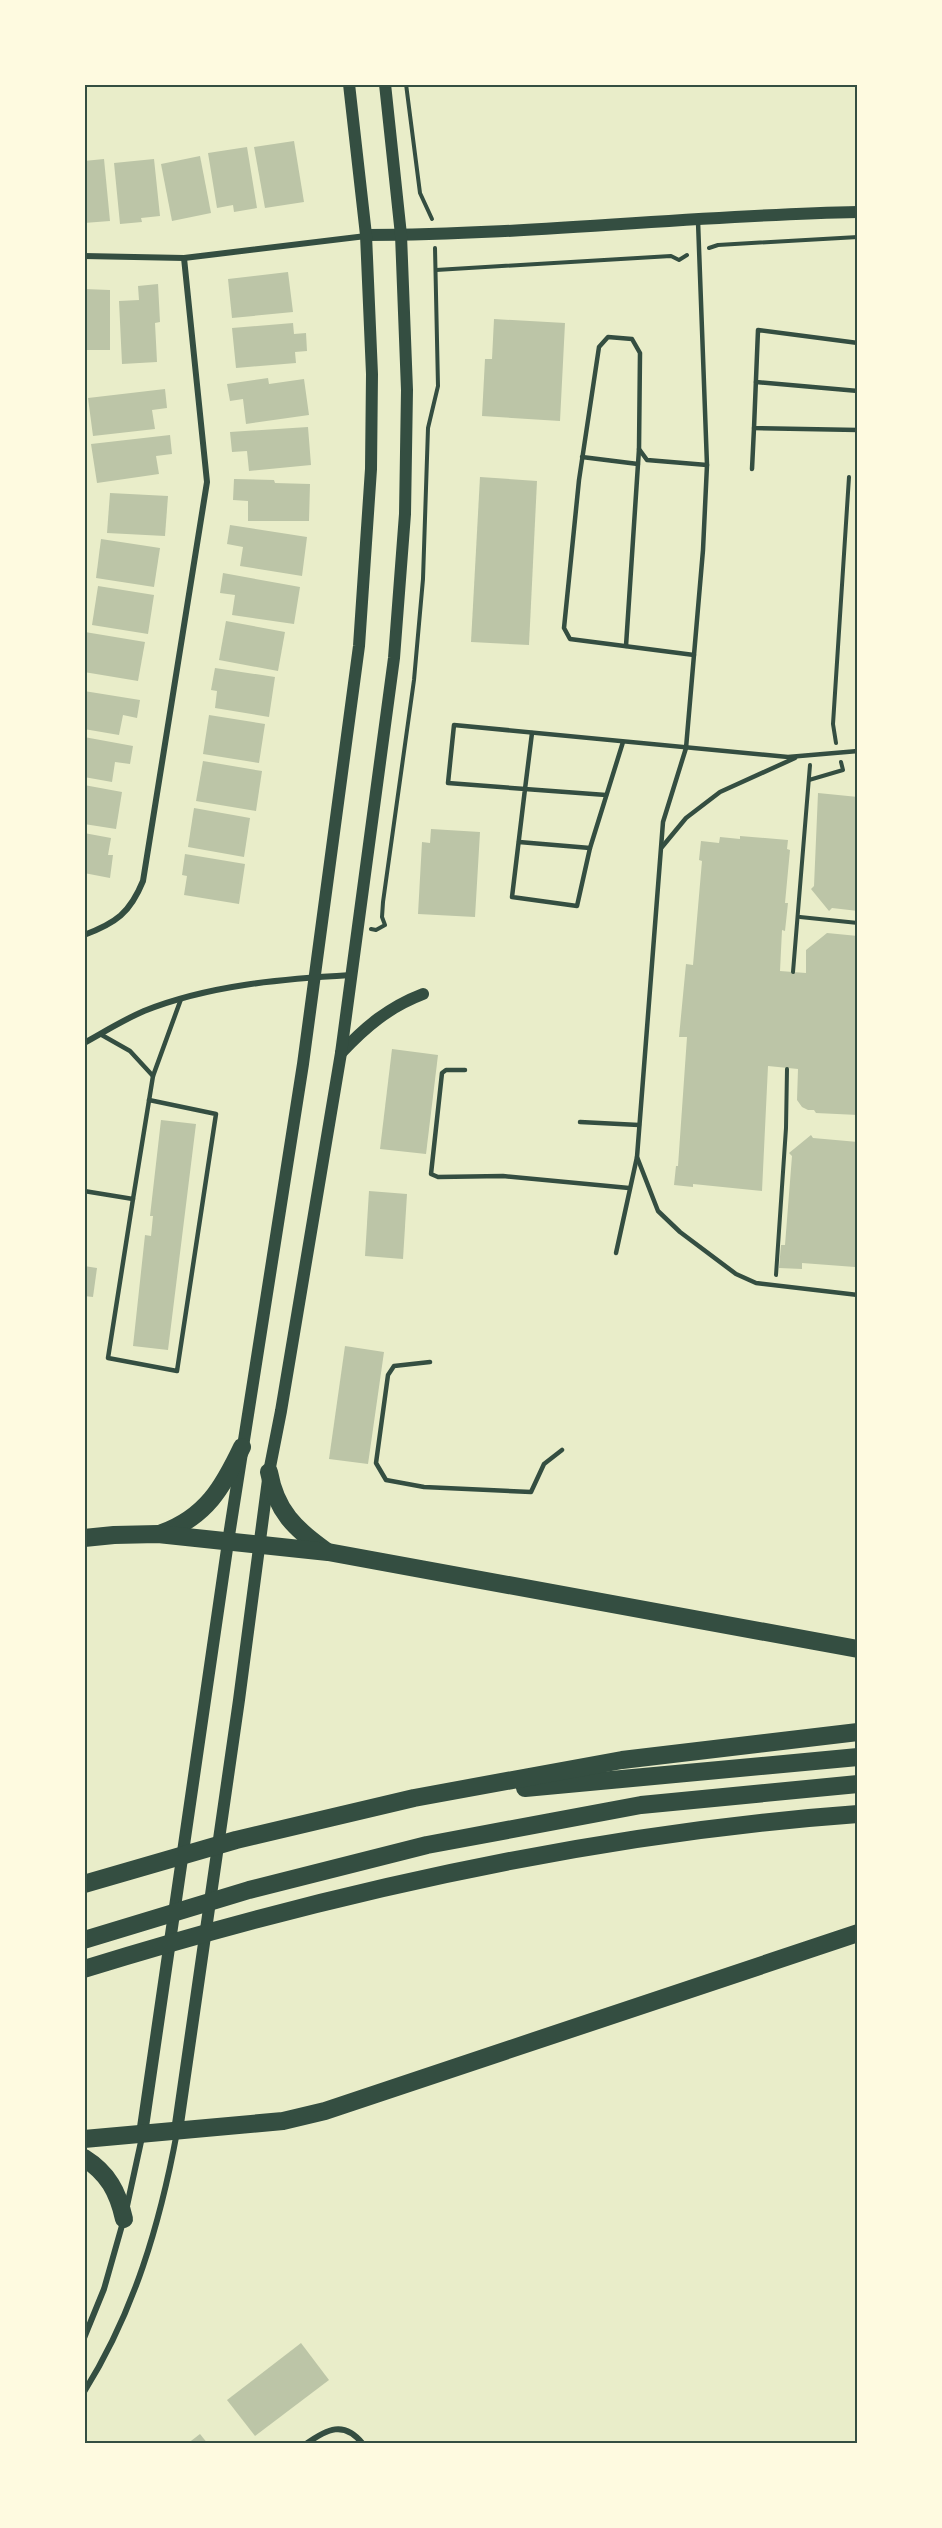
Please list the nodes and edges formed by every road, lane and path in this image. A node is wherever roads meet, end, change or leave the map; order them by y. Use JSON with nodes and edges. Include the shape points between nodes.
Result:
{"nodes":[{"id":1,"x":349,"y":84,"type":"edge"},
{"id":2,"x":385,"y":84,"type":"edge"},
{"id":3,"x":858,"y":212,"type":"edge"},
{"id":4,"x":698,"y":220,"type":"junction"},
{"id":5,"x":401,"y":235,"type":"junction"},
{"id":6,"x":366,"y":236,"type":"junction"},
{"id":7,"x":858,"y":237,"type":"edge"},
{"id":8,"x":699,"y":251,"type":"junction"},
{"id":9,"x":84,"y":256,"type":"edge"},
{"id":10,"x":184,"y":258,"type":"junction"},
{"id":11,"x":436,"y":270,"type":"dead end"},
{"id":12,"x":858,"y":343,"type":"edge"},
{"id":13,"x":756,"y":382,"type":"junction"},
{"id":14,"x":858,"y":391,"type":"edge"},
{"id":15,"x":754,"y":428,"type":"junction"},
{"id":16,"x":858,"y":430,"type":"edge"},
{"id":17,"x":639,"y":448,"type":"junction"},
{"id":18,"x":582,"y":458,"type":"junction"},
{"id":19,"x":638,"y":464,"type":"junction"},
{"id":20,"x":707,"y":465,"type":"junction"},
{"id":21,"x":752,"y":470,"type":"dead end"},
{"id":22,"x":849,"y":477,"type":"dead end"},
{"id":23,"x":626,"y":646,"type":"junction"},
{"id":24,"x":694,"y":655,"type":"junction"},
{"id":25,"x":532,"y":733,"type":"junction"},
{"id":26,"x":623,"y":742,"type":"junction"},
{"id":27,"x":686,"y":748,"type":"junction"},
{"id":28,"x":858,"y":751,"type":"edge"},
{"id":29,"x":838,"y":753,"type":"junction"},
{"id":30,"x":810,"y":755,"type":"junction"},
{"id":31,"x":801,"y":756,"type":"junction"},
{"id":32,"x":809,"y":780,"type":"junction"},
{"id":33,"x":525,"y":789,"type":"junction"},
{"id":34,"x":606,"y":795,"type":"junction"},
{"id":35,"x":519,"y":842,"type":"junction"},
{"id":36,"x":662,"y":847,"type":"junction"},
{"id":37,"x":590,"y":848,"type":"junction"},
{"id":38,"x":800,"y":917,"type":"junction"},
{"id":39,"x":858,"y":923,"type":"edge"},
{"id":40,"x":84,"y":935,"type":"edge"},
{"id":41,"x":794,"y":972,"type":"dead end"},
{"id":42,"x":352,"y":975,"type":"junction"},
{"id":43,"x":315,"y":977,"type":"junction"},
{"id":44,"x":423,"y":994,"type":"dead end"},
{"id":45,"x":181,"y":999,"type":"junction"},
{"id":46,"x":100,"y":1034,"type":"junction"},
{"id":47,"x":84,"y":1043,"type":"edge"},
{"id":48,"x":341,"y":1053,"type":"junction"},
{"id":49,"x":787,"y":1069,"type":"dead end"},
{"id":50,"x":465,"y":1071,"type":"dead end"},
{"id":51,"x":153,"y":1076,"type":"junction"},
{"id":52,"x":149,"y":1100,"type":"junction"},
{"id":53,"x":580,"y":1122,"type":"dead end"},
{"id":54,"x":639,"y":1125,"type":"junction"},
{"id":55,"x":637,"y":1157,"type":"junction"},
{"id":56,"x":629,"y":1188,"type":"junction"},
{"id":57,"x":84,"y":1191,"type":"edge"},
{"id":58,"x":133,"y":1199,"type":"junction"},
{"id":59,"x":616,"y":1252,"type":"dead end"},
{"id":60,"x":775,"y":1286,"type":"junction"},
{"id":61,"x":858,"y":1294,"type":"edge"},
{"id":62,"x":430,"y":1362,"type":"dead end"},
{"id":63,"x":242,"y":1447,"type":"junction"},
{"id":64,"x":562,"y":1450,"type":"dead end"},
{"id":65,"x":268,"y":1472,"type":"junction"},
{"id":66,"x":158,"y":1534,"type":"junction"},
{"id":67,"x":84,"y":1538,"type":"edge"},
{"id":68,"x":228,"y":1542,"type":"junction"},
{"id":69,"x":259,"y":1546,"type":"junction"},
{"id":70,"x":327,"y":1552,"type":"junction"},
{"id":71,"x":858,"y":1649,"type":"edge"},
{"id":72,"x":858,"y":1732,"type":"edge"},
{"id":73,"x":858,"y":1757,"type":"edge"},
{"id":74,"x":858,"y":1784,"type":"edge"},
{"id":75,"x":414,"y":1798,"type":"junction"},
{"id":76,"x":858,"y":1814,"type":"edge"},
{"id":77,"x":84,"y":1884,"type":"edge"},
{"id":78,"x":858,"y":1933,"type":"edge"},
{"id":79,"x":84,"y":1940,"type":"edge"},
{"id":80,"x":84,"y":1969,"type":"edge"},
{"id":81,"x":177,"y":2131,"type":"junction"},
{"id":82,"x":142,"y":2134,"type":"junction"},
{"id":83,"x":84,"y":2139,"type":"edge"},
{"id":84,"x":84,"y":2158,"type":"edge"},
{"id":85,"x":123,"y":2219,"type":"junction"},
{"id":86,"x":84,"y":2338,"type":"edge"},
{"id":87,"x":84,"y":2392,"type":"edge"},
{"id":88,"x":306,"y":2444,"type":"edge"},
{"id":89,"x":363,"y":2444,"type":"edge"}],
"edges":[{"from":1,"to":6,"type":"main road"},
{"from":2,"to":5,"type":"main road"},
{"from":3,"to":4,"type":"main road"},
{"from":4,"to":5,"type":"main road"},
{"from":4,"to":8,"type":"lane"},
{"from":5,"to":6,"type":"main road"},
{"from":5,"to":42,"type":"main road","via":[[408,390],[400,592],[386,728]]},
{"from":6,"to":10,"type":"street"},
{"from":6,"to":43,"type":"main road","via":[[372,386],[366,558],[352,705]]},
{"from":7,"to":8,"type":"path","via":[[718,245]]},
{"from":8,"to":11,"type":"path","via":[[679,260],[671,256]]},
{"from":8,"to":20,"type":"lane"},
{"from":9,"to":10,"type":"street"},
{"from":10,"to":40,"type":"street","via":[[207,482],[143,881],[134,903],[108,926]]},
{"from":12,"to":13,"type":"lane","via":[[758,330]]},
{"from":13,"to":14,"type":"lane"},
{"from":13,"to":15,"type":"lane"},
{"from":15,"to":16,"type":"lane"},
{"from":15,"to":21,"type":"lane"},
{"from":17,"to":18,"type":"lane","via":[[640,353],[632,339],[608,337],[599,347]]},
{"from":17,"to":19,"type":"lane"},
{"from":17,"to":20,"type":"lane","via":[[647,460]]},
{"from":18,"to":19,"type":"lane"},
{"from":18,"to":23,"type":"lane","via":[[564,628],[570,639]]},
{"from":19,"to":23,"type":"lane"},
{"from":20,"to":24,"type":"lane"},
{"from":22,"to":29,"type":"path","via":[[833,724]]},
{"from":23,"to":24,"type":"lane"},
{"from":24,"to":27,"type":"lane"},
{"from":25,"to":26,"type":"lane"},
{"from":25,"to":33,"type":"lane"},
{"from":25,"to":33,"type":"lane","via":[[454,725],[448,783]]},
{"from":26,"to":27,"type":"lane"},
{"from":26,"to":34,"type":"lane"},
{"from":27,"to":31,"type":"lane"},
{"from":27,"to":36,"type":"lane","via":[[663,822]]},
{"from":28,"to":29,"type":"lane"},
{"from":29,"to":30,"type":"lane"},
{"from":29,"to":32,"type":"path","via":[[843,770]]},
{"from":30,"to":31,"type":"lane"},
{"from":30,"to":32,"type":"path"},
{"from":31,"to":36,"type":"lane","via":[[720,792],[686,818]]},
{"from":32,"to":38,"type":"path"},
{"from":33,"to":34,"type":"lane"},
{"from":33,"to":35,"type":"lane"},
{"from":34,"to":37,"type":"lane"},
{"from":35,"to":37,"type":"lane"},
{"from":35,"to":37,"type":"lane","via":[[512,897],[577,906]]},
{"from":36,"to":54,"type":"lane"},
{"from":38,"to":39,"type":"path"},
{"from":38,"to":41,"type":"path"},
{"from":42,"to":43,"type":"street"},
{"from":42,"to":48,"type":"main road"},
{"from":43,"to":45,"type":"street","via":[[235,987]]},
{"from":43,"to":63,"type":"main road"},
{"from":44,"to":48,"type":"main road","via":[[376,1018]]},
{"from":45,"to":46,"type":"street","via":[[144,1011]]},
{"from":45,"to":51,"type":"lane"},
{"from":46,"to":47,"type":"street"},
{"from":46,"to":51,"type":"lane","via":[[130,1051]]},
{"from":48,"to":65,"type":"main road"},
{"from":49,"to":60,"type":"path"},
{"from":50,"to":56,"type":"lane","via":[[442,1073],[430,1174],[503,1176]]},
{"from":51,"to":52,"type":"lane"},
{"from":52,"to":58,"type":"lane"},
{"from":52,"to":58,"type":"lane","via":[[216,1114],[177,1371],[108,1358]]},
{"from":53,"to":54,"type":"lane"},
{"from":54,"to":55,"type":"lane"},
{"from":55,"to":56,"type":"lane"},
{"from":55,"to":60,"type":"lane","via":[[658,1211],[680,1232],[735,1274]]},
{"from":56,"to":59,"type":"lane"},
{"from":57,"to":58,"type":"lane"},
{"from":60,"to":61,"type":"lane"},
{"from":62,"to":64,"type":"lane","via":[[394,1365],[388,1375],[376,1463],[386,1480],[424,1488],[531,1492],[544,1464]]},
{"from":63,"to":66,"type":"highway","via":[[228,1476],[202,1510],[179,1527]]},
{"from":63,"to":68,"type":"main road"},
{"from":65,"to":69,"type":"main road"},
{"from":65,"to":70,"type":"highway","via":[[272,1490],[287,1516]]},
{"from":66,"to":67,"type":"highway"},
{"from":66,"to":68,"type":"highway"},
{"from":68,"to":69,"type":"highway"},
{"from":68,"to":82,"type":"main road"},
{"from":69,"to":70,"type":"highway"},
{"from":69,"to":81,"type":"main road"},
{"from":70,"to":71,"type":"highway"},
{"from":72,"to":75,"type":"highway","via":[[622,1760]]},
{"from":73,"to":75,"type":"highway"},
{"from":74,"to":79,"type":"highway","via":[[641,1805],[427,1845],[249,1890]]},
{"from":75,"to":77,"type":"highway","via":[[236,1840]]},
{"from":76,"to":80,"type":"highway","via":[[721,1828],[482,1865],[285,1911]]},
{"from":78,"to":81,"type":"highway","via":[[325,2110],[283,2121]]},
{"from":81,"to":82,"type":"highway"},
{"from":81,"to":87,"type":"street","via":[[166,2190],[144,2268],[119,2328]]},
{"from":82,"to":83,"type":"highway"},
{"from":82,"to":85,"type":"street"},
{"from":84,"to":85,"type":"highway","via":[[102,2170],[113,2185]]},
{"from":85,"to":86,"type":"street","via":[[104,2289]]},
{"from":88,"to":89,"type":"street","via":[[335,2428],[346,2430]]}]}
